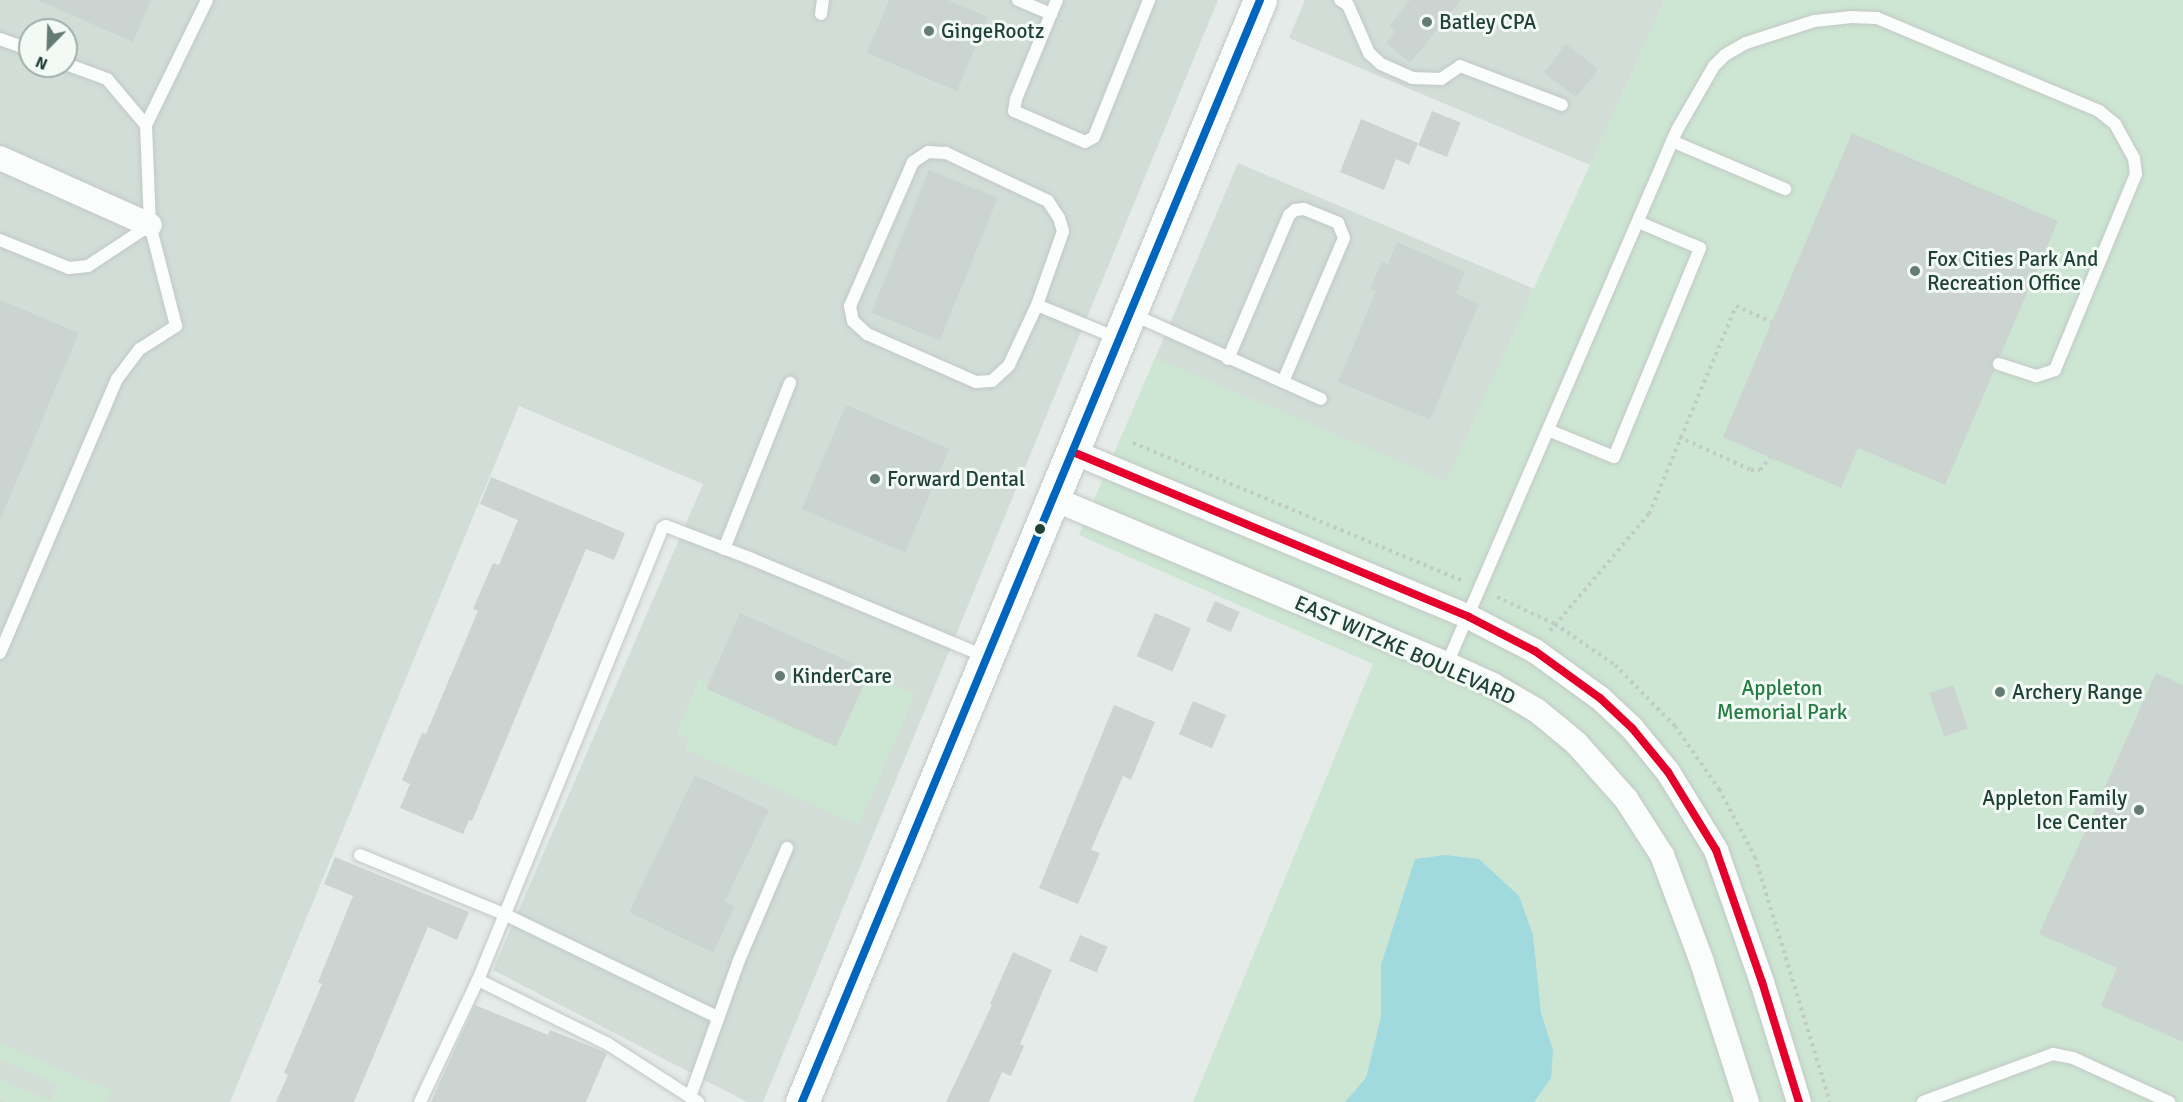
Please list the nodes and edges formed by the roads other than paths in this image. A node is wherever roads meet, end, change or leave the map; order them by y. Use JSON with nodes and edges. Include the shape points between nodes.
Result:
{"nodes":[{"id":1,"x":207,"y":0,"type":"edge"},
{"id":2,"x":823,"y":0,"type":"edge"},
{"id":3,"x":1018,"y":0,"type":"edge"},
{"id":4,"x":1057,"y":0,"type":"edge"},
{"id":5,"x":1149,"y":0,"type":"edge"},
{"id":6,"x":1260,"y":0,"type":"edge"},
{"id":7,"x":1340,"y":0,"type":"edge"},
{"id":8,"x":821,"y":14,"type":"dead end"},
{"id":9,"x":1051,"y":14,"type":"junction"},
{"id":10,"x":0,"y":39,"type":"edge"},
{"id":11,"x":18,"y":46,"type":"edge"},
{"id":12,"x":78,"y":68,"type":"edge"},
{"id":13,"x":1562,"y":105,"type":"dead end"},
{"id":14,"x":146,"y":124,"type":"junction"},
{"id":15,"x":1672,"y":141,"type":"junction"},
{"id":16,"x":0,"y":158,"type":"edge"},
{"id":17,"x":1785,"y":189,"type":"dead end"},
{"id":18,"x":1638,"y":222,"type":"junction"},
{"id":19,"x":150,"y":225,"type":"junction"},
{"id":20,"x":0,"y":240,"type":"edge"},
{"id":21,"x":1037,"y":305,"type":"junction"},
{"id":22,"x":1125,"y":326,"type":"junction"},
{"id":23,"x":1228,"y":359,"type":"junction"},
{"id":24,"x":1999,"y":364,"type":"dead end"},
{"id":25,"x":1283,"y":382,"type":"junction"},
{"id":26,"x":790,"y":383,"type":"dead end"},
{"id":27,"x":1321,"y":399,"type":"dead end"},
{"id":28,"x":1548,"y":430,"type":"junction"},
{"id":29,"x":1073,"y":452,"type":"junction"},
{"id":30,"x":1054,"y":499,"type":"junction"},
{"id":31,"x":724,"y":549,"type":"junction"},
{"id":32,"x":1469,"y":617,"type":"junction"},
{"id":33,"x":0,"y":653,"type":"edge"},
{"id":34,"x":987,"y":658,"type":"junction"},
{"id":35,"x":1448,"y":664,"type":"junction"},
{"id":36,"x":787,"y":848,"type":"dead end"},
{"id":37,"x":360,"y":855,"type":"dead end"},
{"id":38,"x":504,"y":914,"type":"junction"},
{"id":39,"x":478,"y":980,"type":"junction"},
{"id":40,"x":717,"y":1017,"type":"junction"},
{"id":41,"x":688,"y":1099,"type":"edge"},
{"id":42,"x":420,"y":1102,"type":"edge"},
{"id":43,"x":802,"y":1102,"type":"edge"},
{"id":44,"x":1747,"y":1102,"type":"edge"},
{"id":45,"x":1799,"y":1102,"type":"edge"},
{"id":46,"x":1923,"y":1102,"type":"edge"},
{"id":47,"x":2169,"y":1102,"type":"edge"}],
"edges":[{"from":1,"to":14,"type":"lane"},
{"from":2,"to":8,"type":"lane"},
{"from":3,"to":9,"type":"lane"},
{"from":4,"to":9,"type":"lane"},
{"from":5,"to":9,"type":"lane","via":[[1094,136],[1085,142],[1014,111]]},
{"from":6,"to":22,"type":"main road"},
{"from":7,"to":13,"type":"lane","via":[[1348,5],[1369,53],[1381,64],[1412,78],[1441,80],[1460,66]]},
{"from":10,"to":11,"type":"lane"},
{"from":12,"to":14,"type":"lane","via":[[107,79]]},
{"from":14,"to":19,"type":"lane"},
{"from":15,"to":17,"type":"lane"},
{"from":15,"to":18,"type":"lane"},
{"from":15,"to":24,"type":"lane","via":[[1704,81],[1725,55],[1773,32],[1850,17],[1877,18],[1895,24],[2099,111],[2125,137],[2134,158],[2133,186],[2055,370],[2036,376]]},
{"from":16,"to":19,"type":"street"},
{"from":18,"to":28,"type":"lane"},
{"from":18,"to":28,"type":"lane","via":[[1700,248],[1614,457]]},
{"from":19,"to":20,"type":"lane","via":[[88,266],[69,268]]},
{"from":19,"to":33,"type":"lane","via":[[176,326],[140,349],[117,379]]},
{"from":21,"to":21,"type":"lane","via":[[1009,365],[992,381],[976,382],[867,334],[853,321],[850,306],[913,162],[928,152],[946,153],[1048,201],[1063,231]]},
{"from":21,"to":22,"type":"lane"},
{"from":22,"to":23,"type":"lane"},
{"from":22,"to":29,"type":"main road"},
{"from":23,"to":25,"type":"lane"},
{"from":23,"to":25,"type":"lane","via":[[1289,215],[1304,208],[1338,223],[1344,238]]},
{"from":25,"to":27,"type":"lane"},
{"from":26,"to":31,"type":"lane"},
{"from":28,"to":32,"type":"lane"},
{"from":29,"to":30,"type":"main road"},
{"from":29,"to":32,"type":"street"},
{"from":30,"to":34,"type":"main road"},
{"from":30,"to":35,"type":"street","name":"EAST WITZKE BOULEVARD"},
{"from":31,"to":34,"type":"lane"},
{"from":31,"to":38,"type":"lane","via":[[666,526],[662,528]]},
{"from":32,"to":35,"type":"lane"},
{"from":32,"to":45,"type":"street","via":[[1535,651],[1591,691],[1632,728],[1668,772],[1716,850]]},
{"from":34,"to":43,"type":"main road"},
{"from":35,"to":44,"type":"street","name":"EAST WITZKE BOULEVARD","via":[[1493,685],[1557,727],[1603,772],[1646,828],[1683,906]]},
{"from":36,"to":40,"type":"lane"},
{"from":37,"to":38,"type":"lane"},
{"from":38,"to":39,"type":"lane"},
{"from":38,"to":40,"type":"lane"},
{"from":39,"to":41,"type":"lane","via":[[608,1044]]},
{"from":39,"to":42,"type":"lane"},
{"from":40,"to":41,"type":"lane"},
{"from":46,"to":47,"type":"lane","via":[[2053,1054],[2073,1058]]}]}
